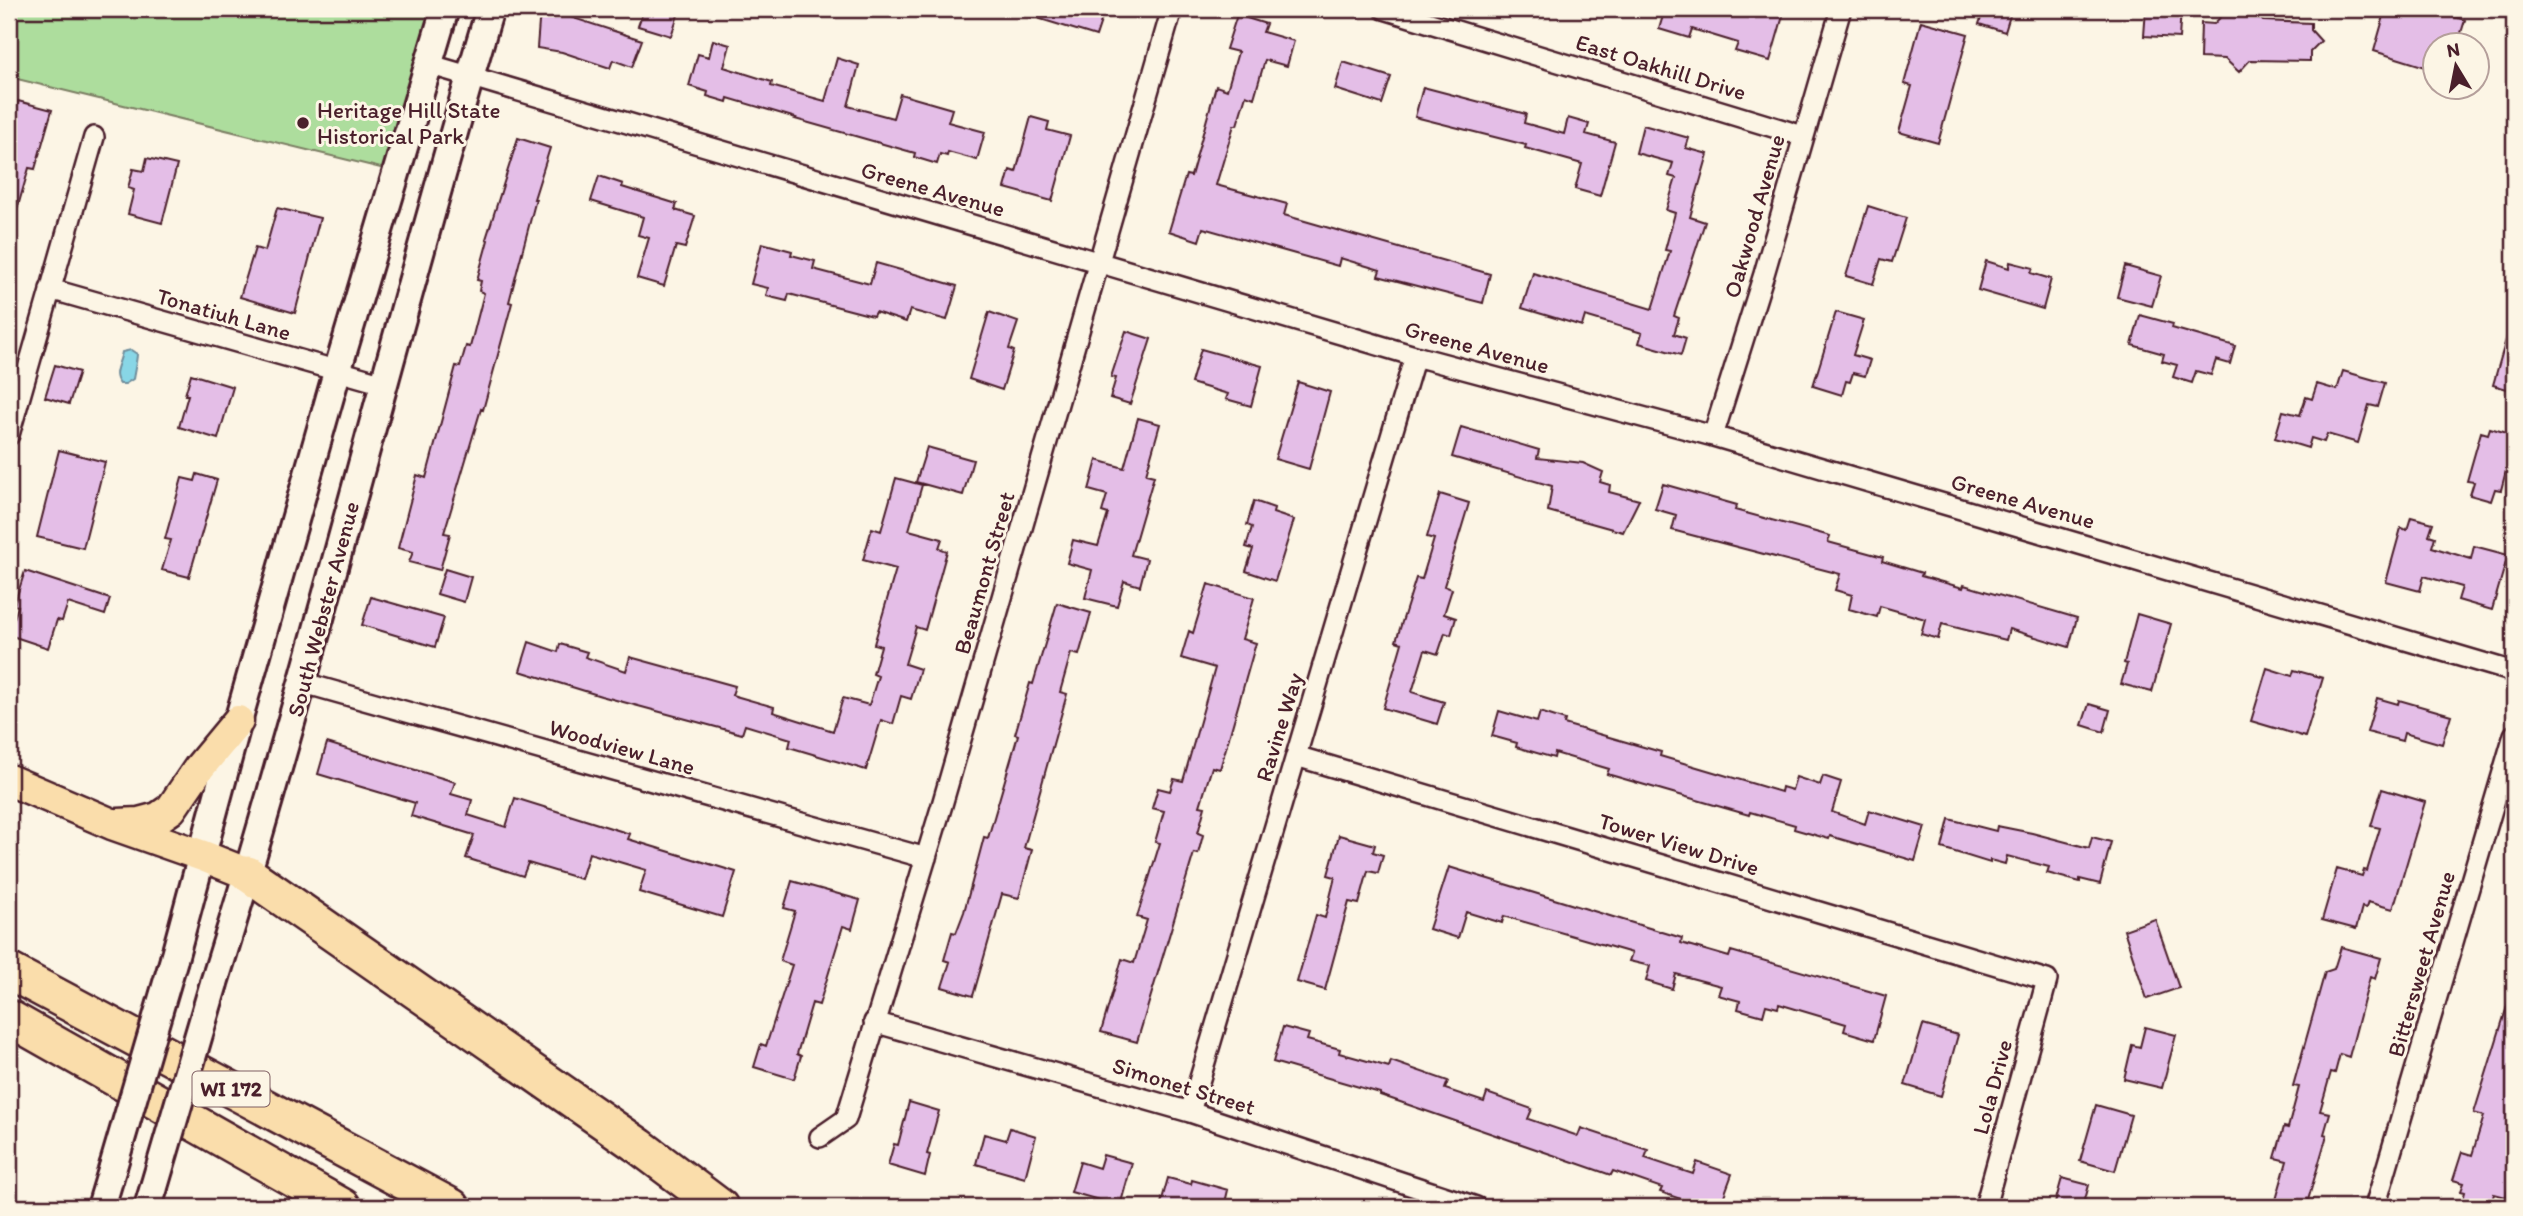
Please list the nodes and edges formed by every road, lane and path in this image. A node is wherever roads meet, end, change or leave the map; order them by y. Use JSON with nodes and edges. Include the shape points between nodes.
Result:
{"nodes":[{"id":1,"x":445,"y":9,"type":"edge"},
{"id":2,"x":490,"y":9,"type":"edge"},
{"id":3,"x":1172,"y":9,"type":"edge"},
{"id":4,"x":1384,"y":9,"type":"edge"},
{"id":5,"x":1841,"y":9,"type":"edge"},
{"id":6,"x":428,"y":64,"type":"junction"},
{"id":7,"x":470,"y":78,"type":"junction"},
{"id":8,"x":1802,"y":136,"type":"junction"},
{"id":9,"x":94,"y":137,"type":"dead end"},
{"id":10,"x":1098,"y":263,"type":"junction"},
{"id":11,"x":50,"y":289,"type":"junction"},
{"id":12,"x":1416,"y":356,"type":"junction"},
{"id":13,"x":337,"y":372,"type":"junction"},
{"id":14,"x":384,"y":384,"type":"junction"},
{"id":15,"x":9,"y":435,"type":"edge"},
{"id":16,"x":1713,"y":436,"type":"junction"},
{"id":17,"x":2514,"y":672,"type":"edge"},
{"id":18,"x":304,"y":683,"type":"junction"},
{"id":19,"x":238,"y":721,"type":"junction"},
{"id":20,"x":2514,"y":735,"type":"edge"},
{"id":21,"x":1296,"y":756,"type":"junction"},
{"id":22,"x":9,"y":780,"type":"edge"},
{"id":23,"x":111,"y":824,"type":"junction"},
{"id":24,"x":203,"y":856,"type":"junction"},
{"id":25,"x":926,"y":858,"type":"junction"},
{"id":26,"x":248,"y":874,"type":"junction"},
{"id":27,"x":9,"y":971,"type":"edge"},
{"id":28,"x":2047,"y":980,"type":"joint"},
{"id":29,"x":9,"y":1018,"type":"edge"},
{"id":30,"x":874,"y":1022,"type":"junction"},
{"id":31,"x":1190,"y":1112,"type":"junction"},
{"id":32,"x":820,"y":1137,"type":"dead end"},
{"id":33,"x":151,"y":1197,"type":"edge"},
{"id":34,"x":101,"y":1207,"type":"edge"},
{"id":35,"x":343,"y":1207,"type":"edge"},
{"id":36,"x":452,"y":1207,"type":"edge"},
{"id":37,"x":720,"y":1207,"type":"edge"},
{"id":38,"x":1476,"y":1207,"type":"edge"},
{"id":39,"x":1985,"y":1207,"type":"edge"},
{"id":40,"x":2375,"y":1207,"type":"edge"}],
"edges":[{"from":1,"to":6,"type":"main road"},
{"from":2,"to":7,"type":"main road","name":"South Webster Avenue"},
{"from":3,"to":10,"type":"street","name":"Beaumont Street"},
{"from":4,"to":8,"type":"street","name":"East Oakhill Drive"},
{"from":5,"to":8,"type":"street","name":"Oakwood Avenue"},
{"from":6,"to":7,"type":"street","name":"Greene Avenue"},
{"from":6,"to":13,"type":"main road"},
{"from":7,"to":10,"type":"street","name":"Greene Avenue"},
{"from":7,"to":14,"type":"main road","name":"South Webster Avenue"},
{"from":8,"to":16,"type":"street","name":"Oakwood Avenue"},
{"from":9,"to":11,"type":"street"},
{"from":10,"to":12,"type":"street","name":"Greene Avenue"},
{"from":10,"to":25,"type":"street","name":"Beaumont Street"},
{"from":11,"to":13,"type":"street","name":"Tonatiuh Lane"},
{"from":11,"to":15,"type":"street"},
{"from":12,"to":16,"type":"street","name":"Greene Avenue"},
{"from":12,"to":21,"type":"street","name":"Ravine Way"},
{"from":13,"to":14,"type":"street","name":"Tonatiuh Lane"},
{"from":13,"to":19,"type":"main road"},
{"from":14,"to":18,"type":"main road","name":"South Webster Avenue"},
{"from":16,"to":17,"type":"street","name":"Greene Avenue"},
{"from":18,"to":25,"type":"street","name":"Woodview Lane"},
{"from":18,"to":26,"type":"main road","name":"South Webster Avenue"},
{"from":19,"to":23,"type":"main road","via":[[172,809],[139,823]]},
{"from":19,"to":24,"type":"main road"},
{"from":20,"to":40,"type":"street","name":"Bittersweet Avenue"},
{"from":21,"to":28,"type":"street","name":"Tower View Drive"},
{"from":21,"to":31,"type":"street","name":"Ravine Way"},
{"from":22,"to":23,"type":"main road"},
{"from":23,"to":24,"type":"main road"},
{"from":24,"to":26,"type":"main road"},
{"from":24,"to":34,"type":"main road","bridge":true},
{"from":25,"to":30,"type":"street","name":"Beaumont Street"},
{"from":26,"to":33,"type":"main road","name":"South Webster Avenue","bridge":true},
{"from":26,"to":37,"type":"highway"},
{"from":27,"to":36,"type":"highway","number":"WI 172"},
{"from":28,"to":39,"type":"street","name":"Lola Drive"},
{"from":29,"to":35,"type":"highway","number":"WI 172"},
{"from":30,"to":31,"type":"street","name":"Simonet Street"},
{"from":30,"to":32,"type":"street","name":"Beaumont Street","via":[[846,1119]]},
{"from":31,"to":38,"type":"street","name":"Simonet Street"}]}
